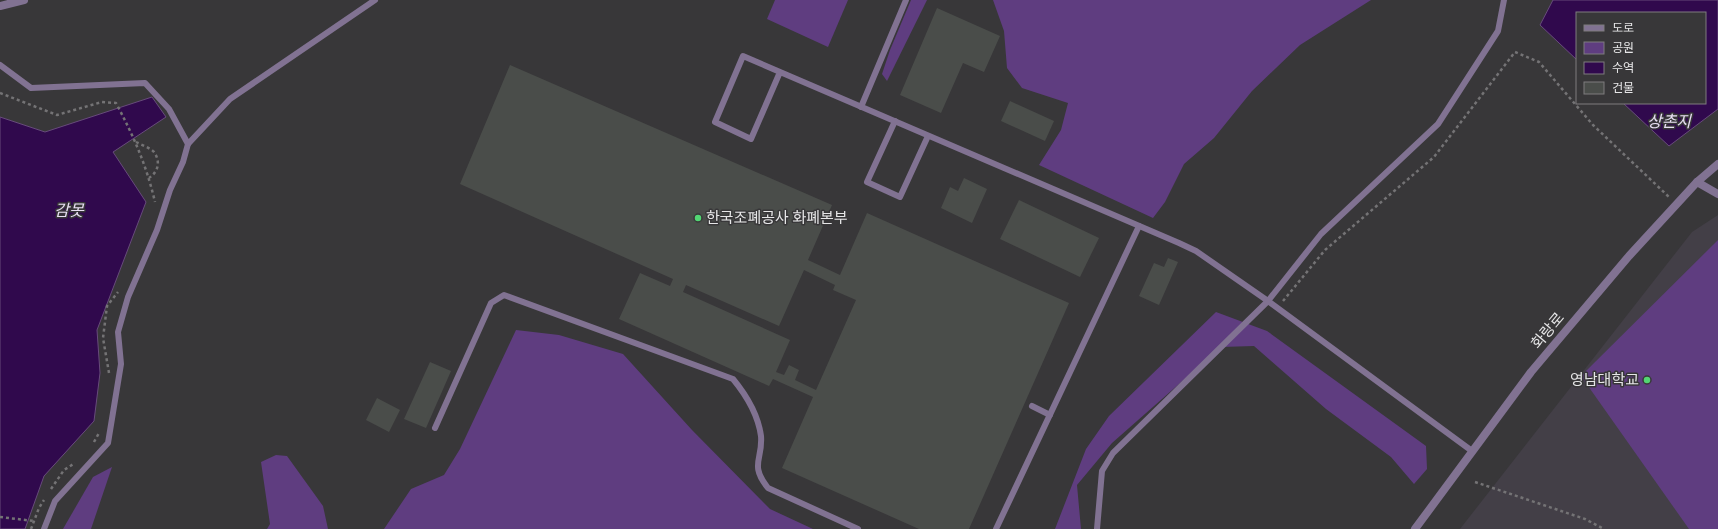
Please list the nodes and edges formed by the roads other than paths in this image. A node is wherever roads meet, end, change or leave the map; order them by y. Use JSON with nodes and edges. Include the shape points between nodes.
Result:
{"nodes":[{"id":1,"x":24,"y":0,"type":"edge"},
{"id":2,"x":375,"y":0,"type":"edge"},
{"id":3,"x":906,"y":0,"type":"edge"},
{"id":4,"x":1504,"y":0,"type":"edge"},
{"id":5,"x":0,"y":6,"type":"edge"},
{"id":6,"x":0,"y":65,"type":"edge"},
{"id":7,"x":780,"y":72,"type":"junction"},
{"id":8,"x":861,"y":107,"type":"junction"},
{"id":9,"x":895,"y":121,"type":"junction"},
{"id":10,"x":928,"y":136,"type":"junction"},
{"id":11,"x":188,"y":144,"type":"junction"},
{"id":12,"x":1718,"y":164,"type":"edge"},
{"id":13,"x":1697,"y":182,"type":"junction"},
{"id":14,"x":1718,"y":194,"type":"edge"},
{"id":15,"x":1139,"y":226,"type":"junction"},
{"id":16,"x":1268,"y":301,"type":"junction"},
{"id":17,"x":1032,"y":406,"type":"dead end"},
{"id":18,"x":1050,"y":415,"type":"junction"},
{"id":19,"x":435,"y":428,"type":"dead end"},
{"id":20,"x":1472,"y":451,"type":"junction"},
{"id":21,"x":44,"y":529,"type":"edge"},
{"id":22,"x":858,"y":529,"type":"edge"},
{"id":23,"x":996,"y":529,"type":"edge"},
{"id":24,"x":1097,"y":529,"type":"edge"},
{"id":25,"x":1415,"y":529,"type":"edge"}],
"edges":[{"from":1,"to":5,"type":"street"},
{"from":2,"to":11,"type":"lane","via":[[230,99]]},
{"from":3,"to":8,"type":"lane"},
{"from":4,"to":16,"type":"lane","via":[[1498,31],[1438,124],[1321,234]]},
{"from":6,"to":11,"type":"lane","via":[[31,88],[145,83],[169,109]]},
{"from":7,"to":7,"type":"lane","via":[[743,56],[715,122],[751,138]]},
{"from":7,"to":8,"type":"lane"},
{"from":8,"to":9,"type":"lane"},
{"from":9,"to":10,"type":"lane"},
{"from":9,"to":10,"type":"lane","via":[[867,182],[900,197]]},
{"from":10,"to":15,"type":"lane"},
{"from":11,"to":21,"type":"lane","via":[[184,162],[170,190],[128,297],[118,332],[121,364],[108,443],[56,501]]},
{"from":12,"to":13,"type":"street","name":"화랑로"},
{"from":13,"to":14,"type":"street"},
{"from":13,"to":20,"type":"street","name":"화랑로","via":[[1629,256],[1531,372]]},
{"from":15,"to":16,"type":"lane","via":[[1196,251]]},
{"from":15,"to":18,"type":"lane"},
{"from":16,"to":20,"type":"lane"},
{"from":16,"to":24,"type":"lane","via":[[1113,453],[1102,471]]},
{"from":17,"to":18,"type":"lane"},
{"from":18,"to":23,"type":"lane"},
{"from":19,"to":22,"type":"lane","via":[[491,302],[504,295],[733,379],[747,396],[757,420],[761,438],[757,461],[759,477],[768,488]]},
{"from":20,"to":25,"type":"street","name":"화랑로"}]}
